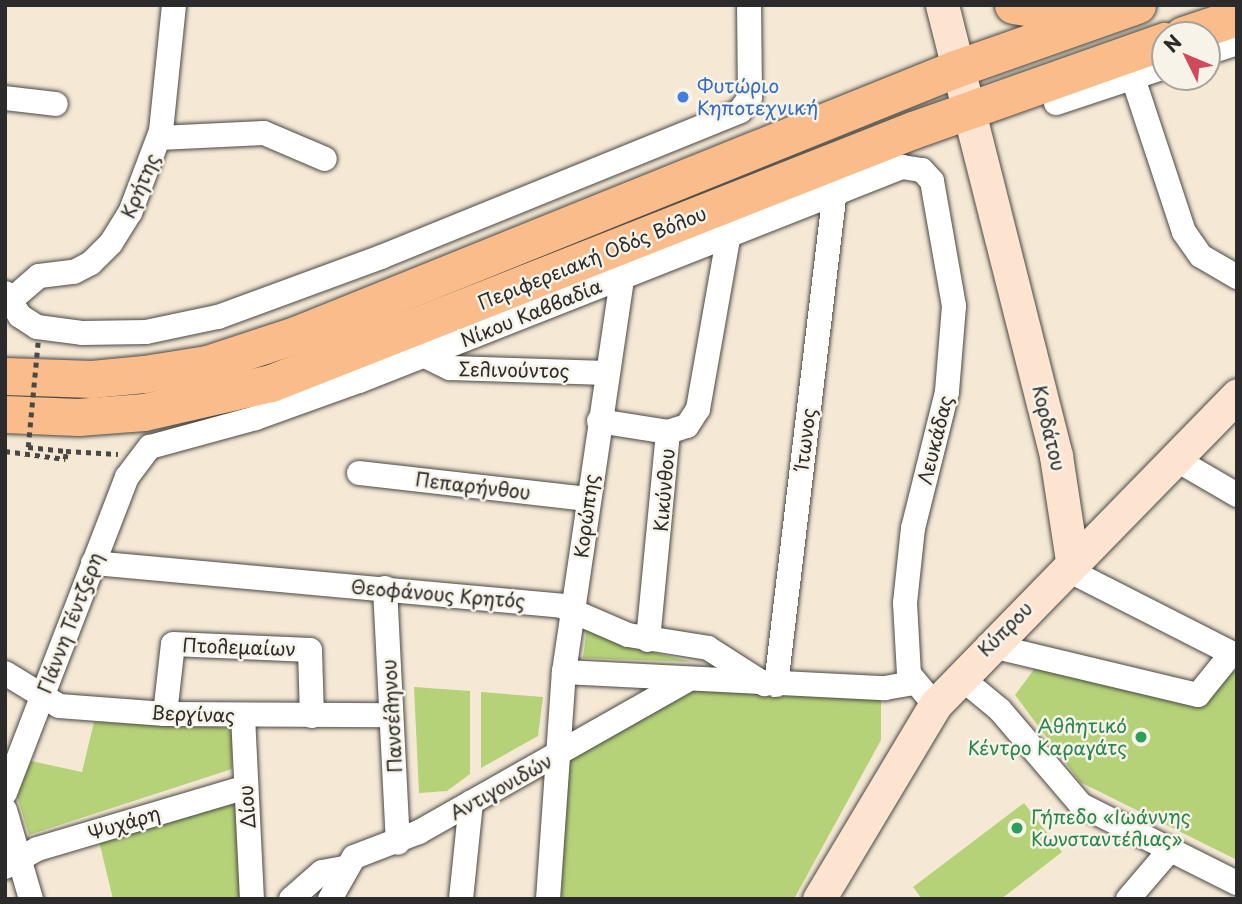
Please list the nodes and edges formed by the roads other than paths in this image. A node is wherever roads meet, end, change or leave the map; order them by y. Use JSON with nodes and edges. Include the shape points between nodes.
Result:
{"nodes":[{"id":1,"x":174,"y":5,"type":"edge"},
{"id":2,"x":749,"y":5,"type":"edge"},
{"id":3,"x":942,"y":5,"type":"edge"},
{"id":4,"x":1013,"y":5,"type":"edge"},
{"id":5,"x":1137,"y":5,"type":"edge"},
{"id":6,"x":1100,"y":18,"type":"junction"},
{"id":7,"x":1151,"y":46,"type":"edge"},
{"id":8,"x":955,"y":69,"type":"junction"},
{"id":9,"x":1151,"y":72,"type":"edge"},
{"id":10,"x":1133,"y":78,"type":"junction"},
{"id":11,"x":5,"y":97,"type":"edge"},
{"id":12,"x":1056,"y":103,"type":"dead end"},
{"id":13,"x":55,"y":104,"type":"dead end"},
{"id":14,"x":967,"y":109,"type":"junction"},
{"id":15,"x":159,"y":138,"type":"junction"},
{"id":16,"x":325,"y":159,"type":"dead end"},
{"id":17,"x":922,"y":170,"type":"joint"},
{"id":18,"x":835,"y":192,"type":"junction"},
{"id":19,"x":729,"y":233,"type":"junction"},
{"id":20,"x":622,"y":277,"type":"junction"},
{"id":21,"x":1237,"y":277,"type":"edge"},
{"id":22,"x":7,"y":297,"type":"edge"},
{"id":23,"x":423,"y":355,"type":"junction"},
{"id":24,"x":607,"y":373,"type":"junction"},
{"id":25,"x":5,"y":376,"type":"edge"},
{"id":26,"x":1237,"y":395,"type":"edge"},
{"id":27,"x":5,"y":414,"type":"edge"},
{"id":28,"x":600,"y":421,"type":"junction"},
{"id":29,"x":668,"y":432,"type":"junction"},
{"id":30,"x":139,"y":456,"type":"joint"},
{"id":31,"x":1175,"y":459,"type":"junction"},
{"id":32,"x":359,"y":473,"type":"dead end"},
{"id":33,"x":1237,"y":495,"type":"edge"},
{"id":34,"x":587,"y":499,"type":"junction"},
{"id":35,"x":1072,"y":561,"type":"junction"},
{"id":36,"x":93,"y":563,"type":"junction"},
{"id":37,"x":385,"y":589,"type":"junction"},
{"id":38,"x":575,"y":610,"type":"junction"},
{"id":39,"x":648,"y":640,"type":"junction"},
{"id":40,"x":988,"y":645,"type":"junction"},
{"id":41,"x":1234,"y":654,"type":"edge"},
{"id":42,"x":564,"y":672,"type":"junction"},
{"id":43,"x":5,"y":673,"type":"edge"},
{"id":44,"x":959,"y":676,"type":"junction"},
{"id":45,"x":686,"y":681,"type":"junction"},
{"id":46,"x":770,"y":684,"type":"junction"},
{"id":47,"x":924,"y":694,"type":"junction"},
{"id":48,"x":42,"y":697,"type":"junction"},
{"id":49,"x":165,"y":714,"type":"junction"},
{"id":50,"x":391,"y":715,"type":"junction"},
{"id":51,"x":243,"y":716,"type":"junction"},
{"id":52,"x":313,"y":716,"type":"junction"},
{"id":53,"x":556,"y":757,"type":"junction"},
{"id":54,"x":246,"y":787,"type":"junction"},
{"id":55,"x":5,"y":793,"type":"edge"},
{"id":56,"x":471,"y":803,"type":"junction"},
{"id":57,"x":5,"y":810,"type":"edge"},
{"id":58,"x":398,"y":843,"type":"junction"},
{"id":59,"x":1170,"y":850,"type":"junction"},
{"id":60,"x":12,"y":862,"type":"edge"},
{"id":61,"x":344,"y":868,"type":"junction"},
{"id":62,"x":1237,"y":883,"type":"edge"},
{"id":63,"x":31,"y":899,"type":"edge"},
{"id":64,"x":252,"y":899,"type":"edge"},
{"id":65,"x":291,"y":899,"type":"edge"},
{"id":66,"x":330,"y":899,"type":"edge"},
{"id":67,"x":461,"y":899,"type":"edge"},
{"id":68,"x":548,"y":899,"type":"edge"},
{"id":69,"x":818,"y":899,"type":"edge"},
{"id":70,"x":1128,"y":899,"type":"edge"}],
"edges":[{"from":1,"to":15,"type":"street","name":"Κρήτης"},
{"from":2,"to":22,"type":"street","via":[[750,97],[740,111],[725,118],[218,317],[146,332],[46,336],[27,323]]},
{"from":3,"to":8,"type":"street","name":"Κορδάτου"},
{"from":4,"to":6,"type":"main road","via":[[1059,16]]},
{"from":5,"to":6,"type":"main road"},
{"from":6,"to":8,"type":"main road"},
{"from":7,"to":14,"type":"main road","name":"Περιφερειακή Οδός Βόλου"},
{"from":8,"to":14,"type":"street","name":"Κορδάτου"},
{"from":8,"to":25,"type":"main road","via":[[298,334],[207,364],[92,379]]},
{"from":9,"to":10,"type":"street"},
{"from":10,"to":12,"type":"street"},
{"from":10,"to":21,"type":"street","via":[[1184,232],[1201,256]]},
{"from":11,"to":13,"type":"street"},
{"from":14,"to":27,"type":"main road","name":"Περιφερειακή Οδός Βόλου","via":[[271,383],[144,412],[78,417]]},
{"from":14,"to":35,"type":"street","name":"Κορδάτου","via":[[1053,443]]},
{"from":15,"to":16,"type":"street","via":[[264,133]]},
{"from":15,"to":22,"type":"street","name":"Κρήτης","via":[[139,195],[105,251],[74,272],[32,279]]},
{"from":17,"to":18,"type":"street","name":"Νίκου Καββαδία","via":[[890,170]]},
{"from":17,"to":47,"type":"street","name":"Λευκάδας","via":[[932,181],[936,198],[954,325],[944,410],[906,573],[905,645]]},
{"from":18,"to":19,"type":"street","name":"Νίκου Καββαδία"},
{"from":18,"to":46,"type":"street","name":"Ίτωνος"},
{"from":19,"to":20,"type":"street","name":"Νίκου Καββαδία"},
{"from":19,"to":29,"type":"street","name":"Κικύνθου","via":[[698,409],[687,426]]},
{"from":20,"to":23,"type":"street","name":"Νίκου Καββαδία"},
{"from":20,"to":24,"type":"street","name":"Κορώπης"},
{"from":23,"to":24,"type":"street","name":"Σελινούντος","via":[[450,368]]},
{"from":23,"to":30,"type":"street","name":"Νίκου Καββαδία","via":[[256,418],[162,442]]},
{"from":24,"to":28,"type":"street","name":"Κορώπης"},
{"from":26,"to":31,"type":"street","name":"Κύπρου"},
{"from":28,"to":29,"type":"street"},
{"from":28,"to":34,"type":"street","name":"Κορώπης"},
{"from":29,"to":39,"type":"street","name":"Κικύνθου"},
{"from":30,"to":36,"type":"street","name":"ΓΙάννη Τέντζερη"},
{"from":31,"to":33,"type":"street"},
{"from":31,"to":35,"type":"street","name":"Κύπρου"},
{"from":32,"to":34,"type":"street","name":"Πεπαρήνθου"},
{"from":34,"to":38,"type":"street","name":"Κορώπης"},
{"from":35,"to":40,"type":"street","name":"Κύπρου"},
{"from":35,"to":41,"type":"street","via":[[1078,575]]},
{"from":36,"to":37,"type":"street","name":"Θεοφάνους Κρητός"},
{"from":36,"to":48,"type":"street","name":"ΓΙάννη Τέντζερη"},
{"from":37,"to":38,"type":"street","name":"Θεοφάνους Κρητός"},
{"from":37,"to":50,"type":"street","name":"Πανσέληνου"},
{"from":38,"to":39,"type":"street","name":"Θεοφάνους Κρητός"},
{"from":38,"to":42,"type":"street","name":"Κορώπης"},
{"from":39,"to":46,"type":"street","name":"Θεοφάνους Κρητός","via":[[708,648]]},
{"from":40,"to":41,"type":"street","via":[[1198,695]]},
{"from":40,"to":44,"type":"street","name":"Κύπρου"},
{"from":42,"to":45,"type":"street"},
{"from":42,"to":53,"type":"street","name":"Κορώπης"},
{"from":43,"to":48,"type":"street","name":"Βεργίνας"},
{"from":44,"to":47,"type":"street","name":"Κύπρου"},
{"from":44,"to":59,"type":"street","via":[[1000,710],[1069,795]]},
{"from":45,"to":46,"type":"street"},
{"from":45,"to":53,"type":"street","name":"Αντιγονιδών"},
{"from":46,"to":47,"type":"street"},
{"from":47,"to":69,"type":"street","name":"Κύπρου"},
{"from":48,"to":49,"type":"street","name":"Βεργίνας","via":[[60,706]]},
{"from":48,"to":55,"type":"street","name":"ΓΙάννη Τέντζερη"},
{"from":49,"to":51,"type":"street","name":"Βεργίνας"},
{"from":49,"to":52,"type":"street","name":"Πτολεμαίων","via":[[173,644],[310,650]]},
{"from":50,"to":52,"type":"street","name":"Βεργίνας"},
{"from":50,"to":58,"type":"street","name":"Πανσέληνου"},
{"from":51,"to":52,"type":"street","name":"Βεργίνας"},
{"from":51,"to":54,"type":"street","name":"Δίου"},
{"from":53,"to":56,"type":"street","name":"Αντιγονιδών"},
{"from":53,"to":68,"type":"street","name":"Κορώπης"},
{"from":54,"to":60,"type":"street","name":"Ψυχάρη"},
{"from":54,"to":64,"type":"street","name":"Δίου"},
{"from":56,"to":58,"type":"street","name":"Αντιγονιδών"},
{"from":56,"to":67,"type":"street"},
{"from":57,"to":60,"type":"street"},
{"from":58,"to":61,"type":"street","name":"Αντιγονιδών","via":[[356,856]]},
{"from":59,"to":62,"type":"street"},
{"from":59,"to":70,"type":"street"},
{"from":60,"to":63,"type":"street"},
{"from":61,"to":65,"type":"street","via":[[322,872]]},
{"from":61,"to":66,"type":"street"}]}
